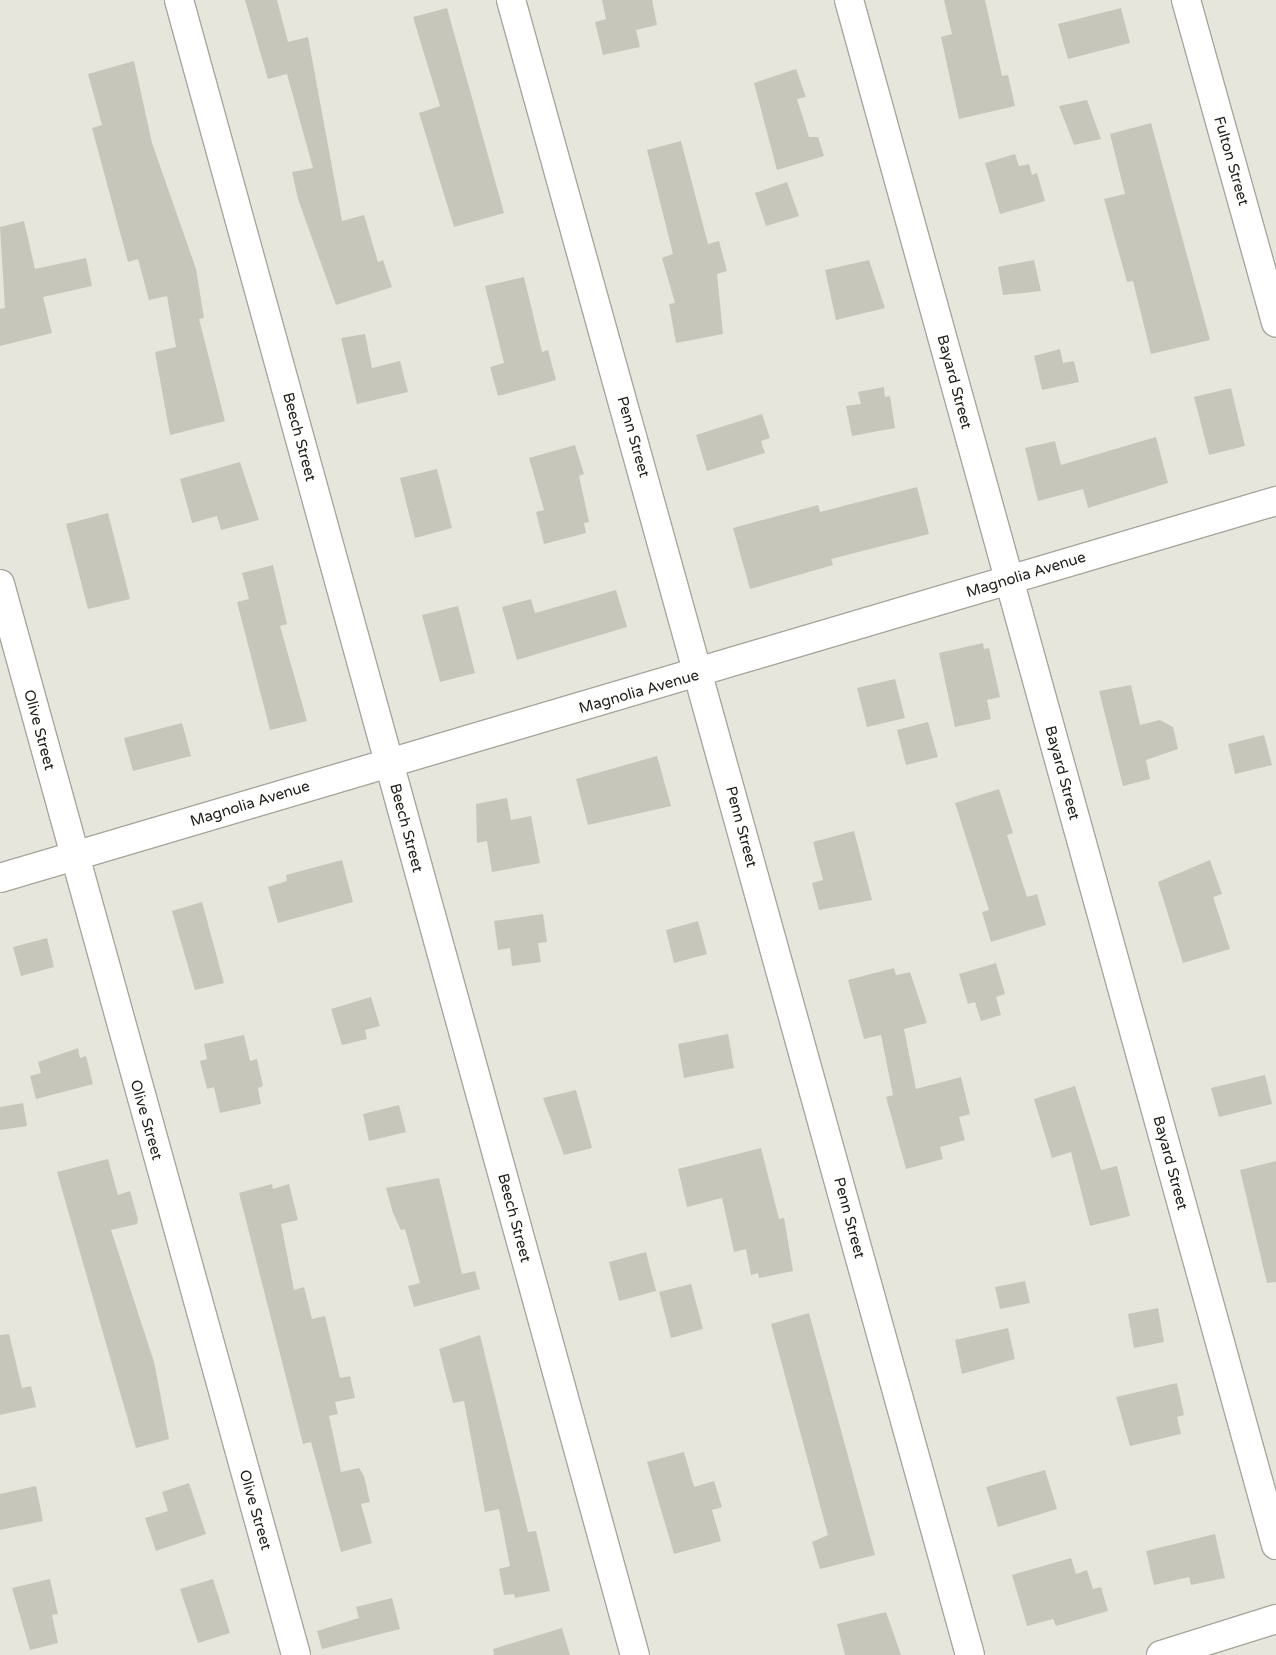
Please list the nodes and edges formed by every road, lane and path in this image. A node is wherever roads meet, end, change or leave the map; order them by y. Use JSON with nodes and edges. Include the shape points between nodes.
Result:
{"nodes":[{"id":1,"x":179,"y":0,"type":"edge"},
{"id":2,"x":511,"y":0,"type":"edge"},
{"id":3,"x":849,"y":0,"type":"edge"},
{"id":4,"x":1186,"y":0,"type":"edge"},
{"id":5,"x":1276,"y":322,"type":"edge"},
{"id":6,"x":1276,"y":502,"type":"edge"},
{"id":7,"x":1009,"y":579,"type":"junction"},
{"id":8,"x":0,"y":584,"type":"edge"},
{"id":9,"x":699,"y":675,"type":"junction"},
{"id":10,"x":388,"y":762,"type":"junction"},
{"id":11,"x":73,"y":858,"type":"junction"},
{"id":12,"x":0,"y":878,"type":"edge"},
{"id":13,"x":1276,"y":1546,"type":"edge"},
{"id":14,"x":1276,"y":1619,"type":"edge"},
{"id":15,"x":296,"y":1655,"type":"edge"},
{"id":16,"x":635,"y":1655,"type":"edge"},
{"id":17,"x":970,"y":1655,"type":"edge"},
{"id":18,"x":1161,"y":1655,"type":"edge"}],
"edges":[{"from":1,"to":10,"type":"street","name":"Beech Street"},
{"from":2,"to":9,"type":"street","name":"Penn Street"},
{"from":3,"to":7,"type":"street","name":"Bayard Street"},
{"from":4,"to":5,"type":"street","name":"Fulton Street"},
{"from":6,"to":7,"type":"street","name":"Magnolia Avenue"},
{"from":7,"to":9,"type":"street","name":"Magnolia Avenue"},
{"from":7,"to":13,"type":"street","name":"Bayard Street"},
{"from":8,"to":11,"type":"street","name":"Olive Street"},
{"from":9,"to":10,"type":"street","name":"Magnolia Avenue"},
{"from":9,"to":17,"type":"street","name":"Penn Street"},
{"from":10,"to":11,"type":"street","name":"Magnolia Avenue"},
{"from":10,"to":16,"type":"street","name":"Beech Street"},
{"from":11,"to":12,"type":"street","name":"Magnolia Avenue"},
{"from":11,"to":15,"type":"street","name":"Olive Street"},
{"from":14,"to":18,"type":"street"}]}
